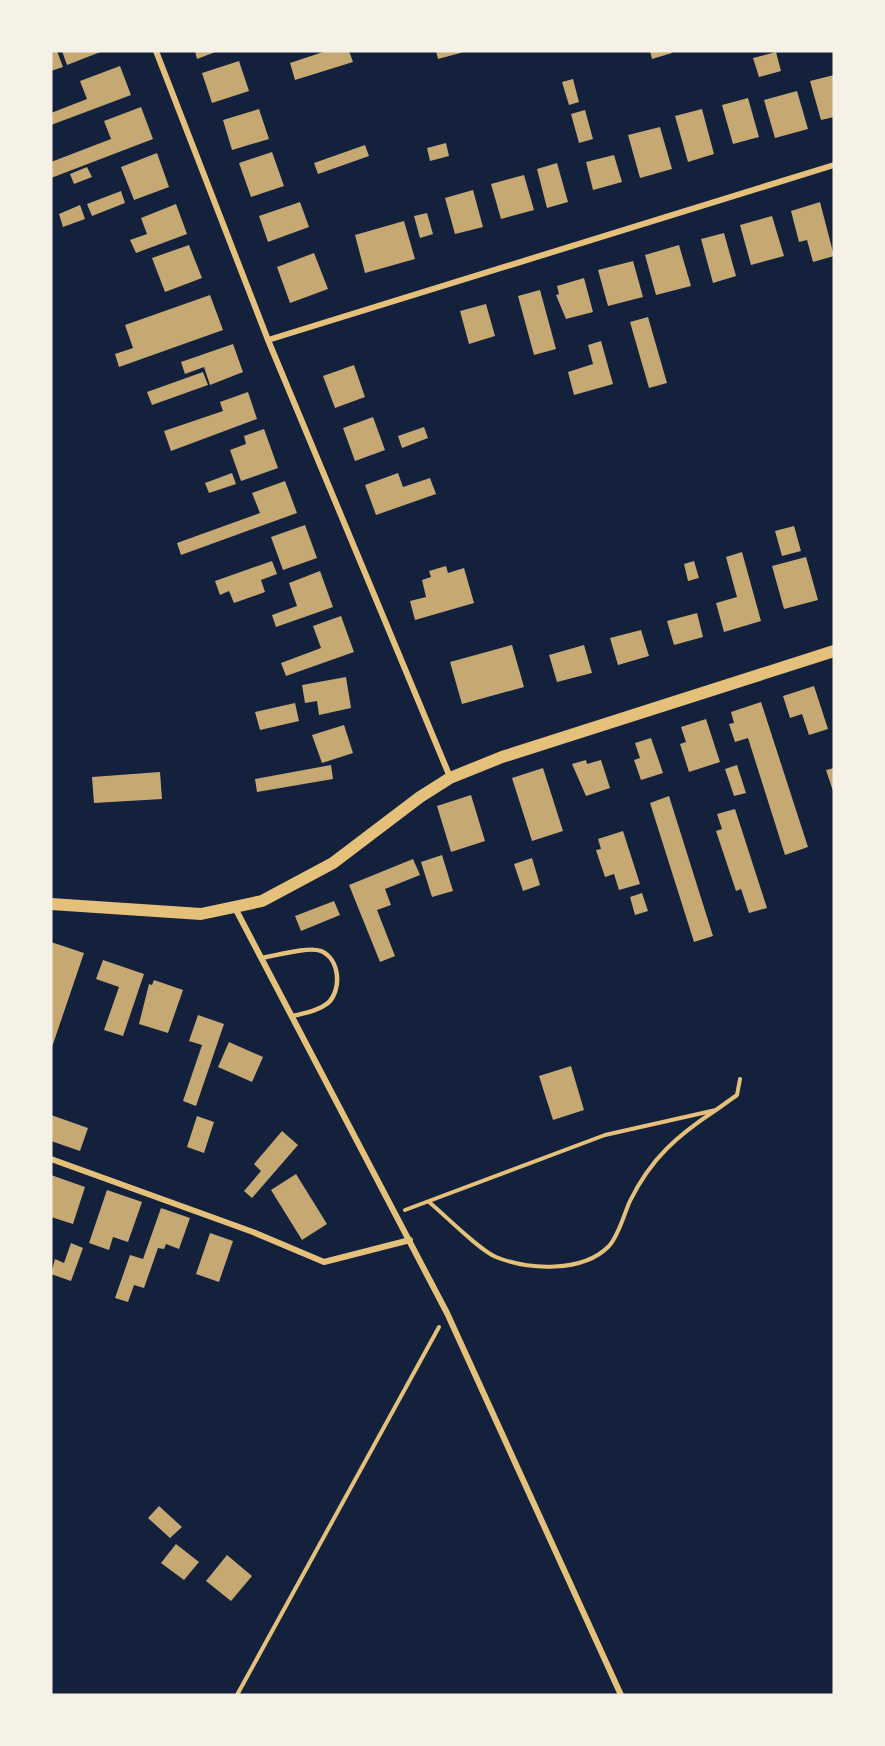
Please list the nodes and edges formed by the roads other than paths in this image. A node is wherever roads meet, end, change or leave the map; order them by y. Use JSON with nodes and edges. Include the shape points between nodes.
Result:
{"nodes":[{"id":1,"x":156,"y":51,"type":"edge"},
{"id":2,"x":834,"y":165,"type":"edge"},
{"id":3,"x":268,"y":340,"type":"junction"},
{"id":4,"x":834,"y":651,"type":"edge"},
{"id":5,"x":450,"y":778,"type":"junction"},
{"id":6,"x":51,"y":904,"type":"edge"},
{"id":7,"x":234,"y":906,"type":"junction"},
{"id":8,"x":261,"y":958,"type":"junction"},
{"id":9,"x":293,"y":1016,"type":"junction"},
{"id":10,"x":51,"y":1159,"type":"edge"},
{"id":11,"x":410,"y":1240,"type":"junction"},
{"id":12,"x":621,"y":1695,"type":"edge"}],
"edges":[{"from":1,"to":3,"type":"street"},
{"from":2,"to":3,"type":"street"},
{"from":3,"to":5,"type":"street"},
{"from":4,"to":5,"type":"main road"},
{"from":5,"to":7,"type":"main road","via":[[333,863],[262,902]]},
{"from":6,"to":7,"type":"main road","via":[[183,914]]},
{"from":7,"to":8,"type":"street"},
{"from":8,"to":9,"type":"street"},
{"from":8,"to":9,"type":"lane","via":[[311,949],[322,951],[331,959],[337,980],[330,1001],[321,1008]]},
{"from":9,"to":11,"type":"street"},
{"from":10,"to":11,"type":"street","via":[[253,1232],[324,1262]]},
{"from":11,"to":12,"type":"street"}]}
